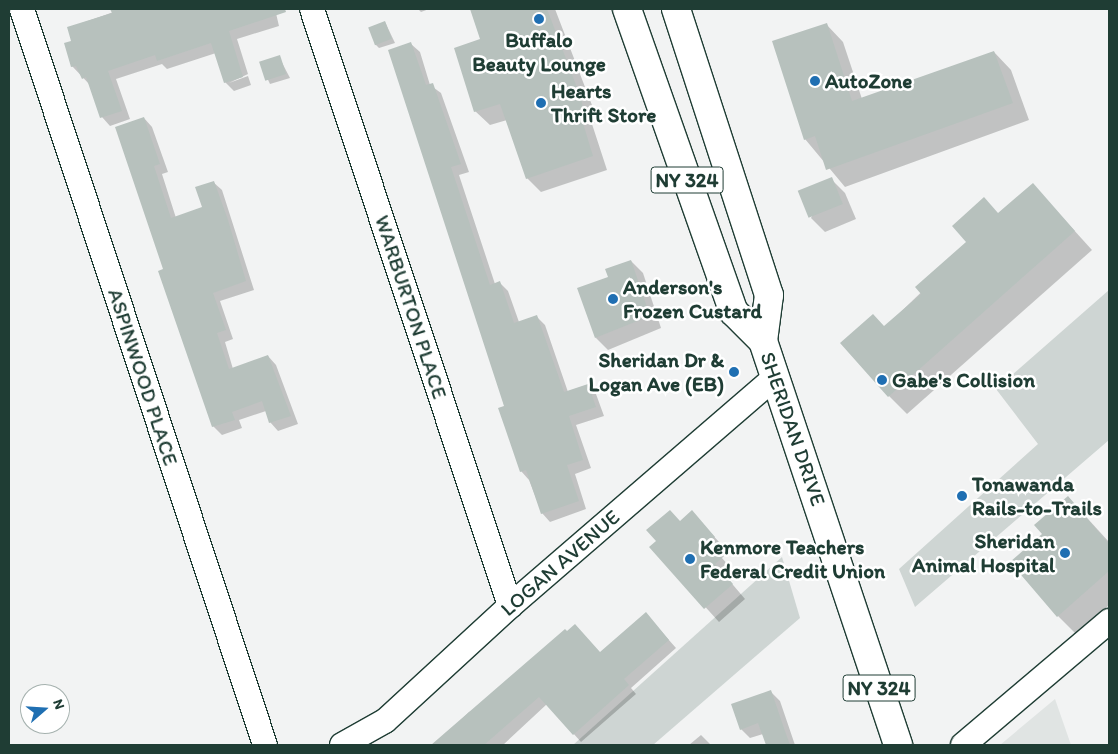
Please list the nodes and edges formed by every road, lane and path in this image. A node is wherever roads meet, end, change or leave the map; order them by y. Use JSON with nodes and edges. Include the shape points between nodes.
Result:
{"nodes":[{"id":1,"x":22,"y":9,"type":"edge"},
{"id":2,"x":312,"y":9,"type":"edge"},
{"id":3,"x":627,"y":9,"type":"edge"},
{"id":4,"x":676,"y":9,"type":"edge"},
{"id":5,"x":763,"y":341,"type":"junction"},
{"id":6,"x":775,"y":376,"type":"junction"},
{"id":7,"x":510,"y":606,"type":"junction"},
{"id":8,"x":1109,"y":621,"type":"edge"},
{"id":9,"x":265,"y":745,"type":"edge"},
{"id":10,"x":342,"y":745,"type":"edge"},
{"id":11,"x":898,"y":745,"type":"edge"},
{"id":12,"x":963,"y":745,"type":"edge"}],
"edges":[{"from":1,"to":9,"type":"street","name":"ASPINWOOD PLACE"},
{"from":2,"to":7,"type":"street","name":"WARBURTON PLACE"},
{"from":3,"to":5,"type":"main road","name":"SHERIDAN DRIVE","number":"NY 324","via":[[734,312]]},
{"from":4,"to":5,"type":"main road","name":"SHERIDAN DRIVE","number":"NY 324","via":[[770,295]]},
{"from":5,"to":6,"type":"main road","name":"SHERIDAN DRIVE","number":"NY 324"},
{"from":6,"to":7,"type":"street","name":"LOGAN AVENUE"},
{"from":6,"to":11,"type":"main road","name":"SHERIDAN DRIVE","number":"NY 324"},
{"from":7,"to":10,"type":"street","name":"LOGAN AVENUE","via":[[385,721]]},
{"from":8,"to":12,"type":"street"}]}
